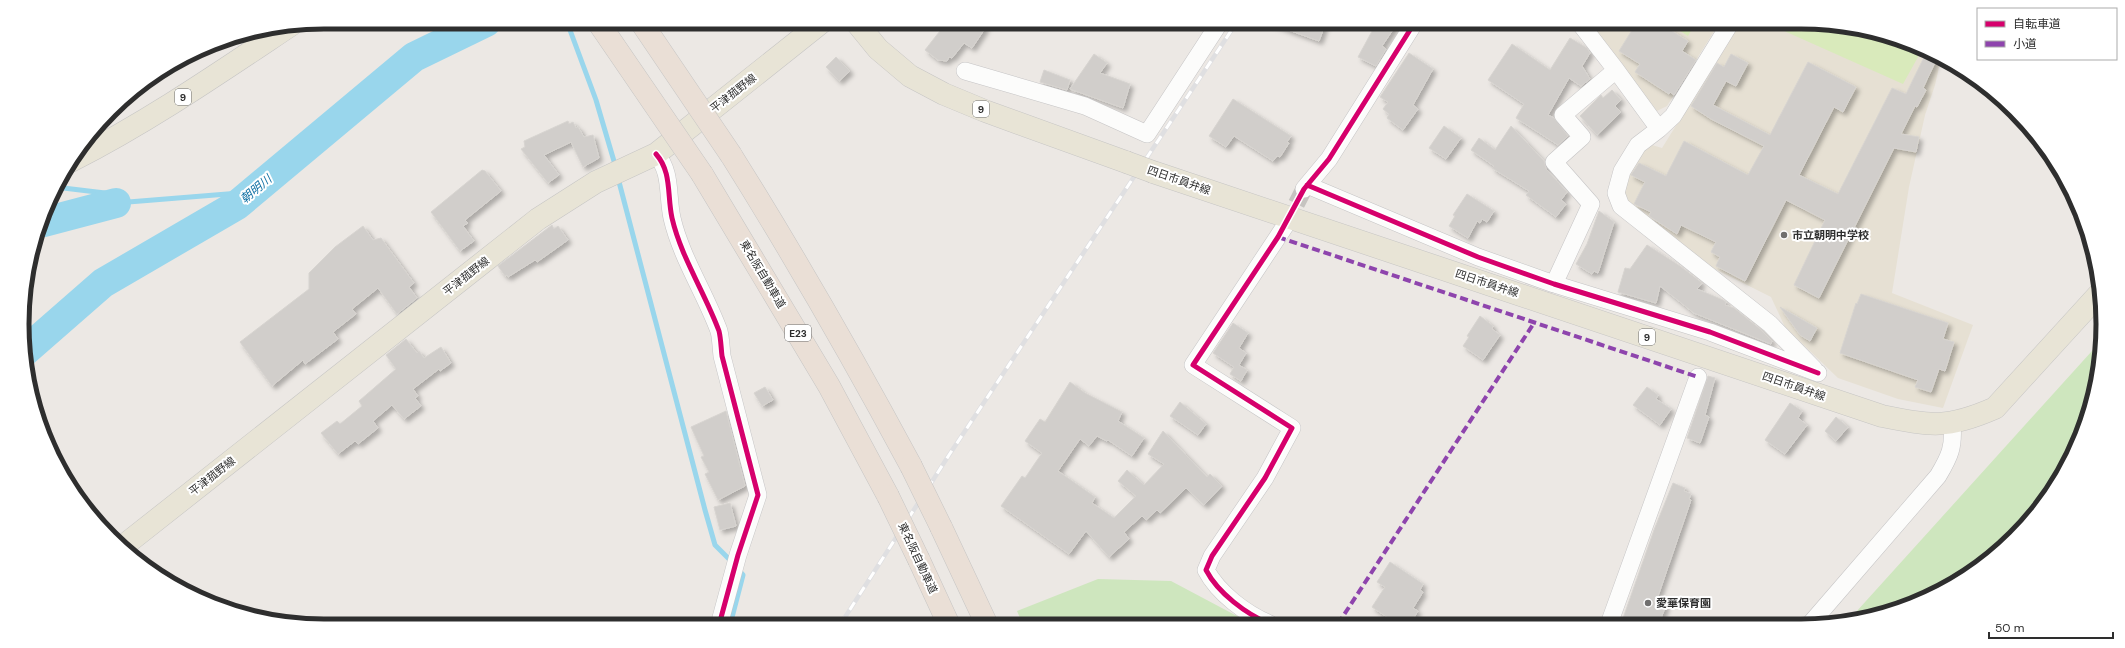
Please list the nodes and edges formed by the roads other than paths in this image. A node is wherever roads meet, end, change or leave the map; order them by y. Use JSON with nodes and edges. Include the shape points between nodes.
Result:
{"nodes":[{"id":1,"x":603,"y":29,"type":"edge"},
{"id":2,"x":646,"y":29,"type":"edge"},
{"id":3,"x":813,"y":29,"type":"edge"},
{"id":4,"x":862,"y":29,"type":"edge"},
{"id":5,"x":1215,"y":29,"type":"edge"},
{"id":6,"x":1411,"y":29,"type":"edge"},
{"id":7,"x":1584,"y":29,"type":"edge"},
{"id":8,"x":1727,"y":29,"type":"edge"},
{"id":9,"x":279,"y":33,"type":"edge"},
{"id":10,"x":1616,"y":70,"type":"junction"},
{"id":11,"x":964,"y":71,"type":"dead end"},
{"id":12,"x":1659,"y":129,"type":"junction"},
{"id":13,"x":656,"y":154,"type":"junction"},
{"id":14,"x":82,"y":155,"type":"edge"},
{"id":15,"x":1285,"y":226,"type":"tunnel mouth"},
{"id":16,"x":1554,"y":284,"type":"junction"},
{"id":17,"x":2094,"y":299,"type":"edge"},
{"id":18,"x":1698,"y":377,"type":"dead end"},
{"id":19,"x":1818,"y":384,"type":"junction"},
{"id":20,"x":1952,"y":424,"type":"junction"},
{"id":21,"x":126,"y":544,"type":"edge"},
{"id":22,"x":1816,"y":618,"type":"edge"},
{"id":23,"x":721,"y":619,"type":"edge"},
{"id":24,"x":946,"y":619,"type":"edge"},
{"id":25,"x":984,"y":619,"type":"edge"},
{"id":26,"x":1258,"y":619,"type":"edge"},
{"id":27,"x":1611,"y":619,"type":"edge"}],
"edges":[{"from":1,"to":24,"type":"highway","name":"東名阪自動車道","number":"E23","bridge":true,"via":[[702,174],[830,386],[888,496]]},
{"from":2,"to":25,"type":"highway","bridge":true,"via":[[731,155],[790,249],[911,466]]},
{"from":3,"to":13,"type":"main road","name":"平津菰野線"},
{"from":4,"to":19,"type":"main road","name":"四日市員弁線","number":"9","bridge":true,"via":[[878,49],[910,76],[985,111],[1153,172]]},
{"from":5,"to":11,"type":"street","via":[[1147,134],[1085,106]]},
{"from":6,"to":16,"type":"street","via":[[1329,159],[1306,187],[1434,240]]},
{"from":7,"to":10,"type":"street"},
{"from":8,"to":12,"type":"street","via":[[1673,116]]},
{"from":9,"to":14,"type":"main road","number":"9","via":[[182,98]]},
{"from":10,"to":12,"type":"street"},
{"from":10,"to":16,"type":"street","via":[[1563,115],[1582,137],[1554,162],[1591,204]]},
{"from":12,"to":19,"type":"street","via":[[1638,145],[1622,171],[1616,192],[1621,206],[1770,324]]},
{"from":13,"to":21,"type":"main road","name":"平津菰野線","via":[[596,182],[538,219]]},
{"from":13,"to":23,"type":"street","via":[[663,162],[667,174],[672,219],[719,332],[722,356],[758,495]]},
{"from":15,"to":26,"type":"street","via":[[1193,365],[1292,428],[1265,478],[1212,556],[1206,570],[1213,583]]},
{"from":16,"to":19,"type":"street","via":[[1710,332]]},
{"from":17,"to":20,"type":"main road","name":"四日市員弁線","number":"9","via":[[1996,408]]},
{"from":18,"to":27,"type":"street"},
{"from":19,"to":20,"type":"main road","name":"四日市員弁線","number":"9","via":[[1882,416],[1926,425]]},
{"from":20,"to":22,"type":"street","via":[[1953,440],[1950,455],[1938,476]]}]}
